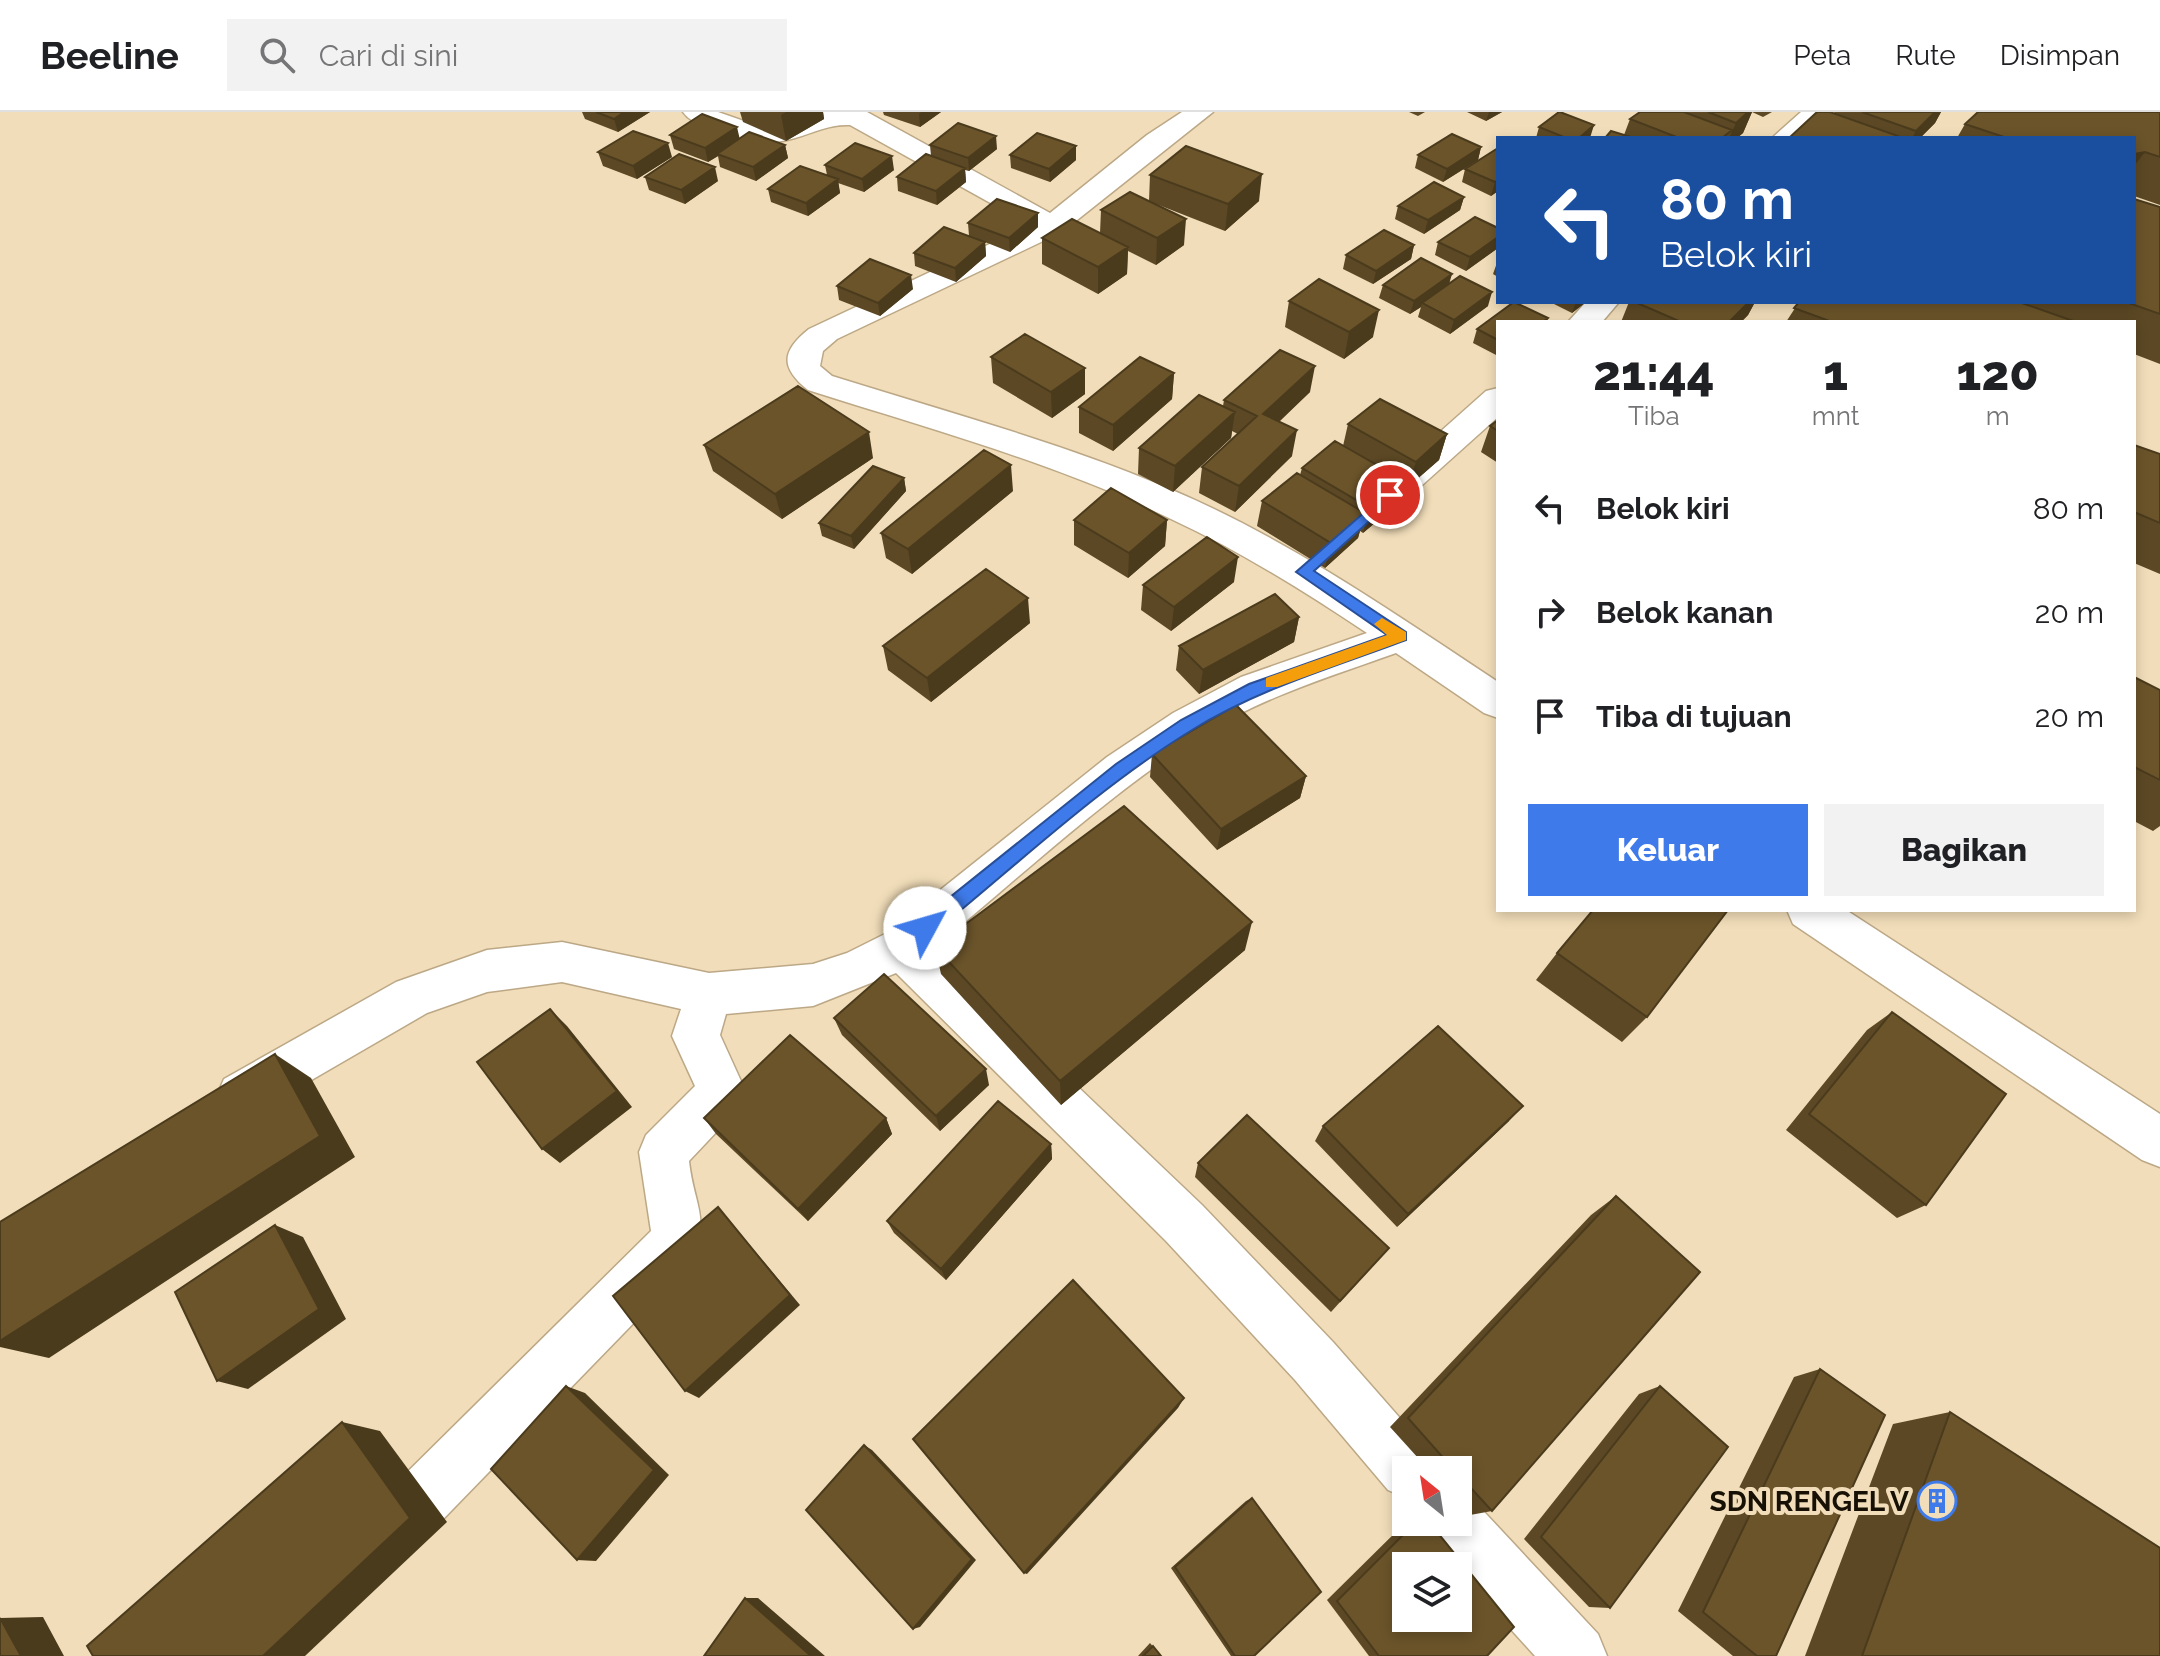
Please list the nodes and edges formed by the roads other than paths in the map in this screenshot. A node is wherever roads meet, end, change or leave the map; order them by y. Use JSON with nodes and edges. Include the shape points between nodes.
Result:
{"nodes":[{"id":1,"x":696,"y":112,"type":"edge"},
{"id":2,"x":1200,"y":112,"type":"edge"},
{"id":3,"x":1817,"y":112,"type":"edge"},
{"id":4,"x":1788,"y":136,"type":"edge"},
{"id":5,"x":1052,"y":226,"type":"junction"},
{"id":6,"x":1602,"y":304,"type":"edge"},
{"id":7,"x":1586,"y":320,"type":"edge"},
{"id":8,"x":1496,"y":401,"type":"edge"},
{"id":9,"x":1372,"y":511,"type":"edge"},
{"id":10,"x":1400,"y":636,"type":"junction"},
{"id":11,"x":1496,"y":701,"type":"edge"},
{"id":12,"x":1812,"y":912,"type":"edge"},
{"id":13,"x":901,"y":948,"type":"junction"},
{"id":14,"x":709,"y":994,"type":"junction"},
{"id":15,"x":210,"y":1112,"type":"edge"},
{"id":16,"x":2160,"y":1143,"type":"edge"},
{"id":17,"x":1396,"y":1456,"type":"edge"},
{"id":18,"x":397,"y":1524,"type":"edge"},
{"id":19,"x":1466,"y":1536,"type":"edge"},
{"id":20,"x":1576,"y":1656,"type":"edge"}],
"edges":[{"from":1,"to":5,"type":"street","via":[[763,136],[827,112],[856,117]]},
{"from":2,"to":5,"type":"street"},
{"from":3,"to":4,"type":"street"},
{"from":5,"to":10,"type":"street","via":[[826,332],[810,343],[802,357],[804,370],[820,383],[1110,478],[1315,561]]},
{"from":6,"to":7,"type":"street"},
{"from":8,"to":9,"type":"street"},
{"from":10,"to":11,"type":"street"},
{"from":10,"to":13,"type":"street","via":[[1255,688],[1187,724],[1122,769]]},
{"from":12,"to":16,"type":"street"},
{"from":13,"to":14,"type":"street","via":[[813,985]]},
{"from":13,"to":17,"type":"street","via":[[1184,1223]]},
{"from":14,"to":15,"type":"street","via":[[562,962],[487,971],[412,997]]},
{"from":14,"to":18,"type":"street","via":[[696,1036],[722,1092],[664,1152],[678,1220],[673,1246]]},
{"from":19,"to":20,"type":"street"}]}
